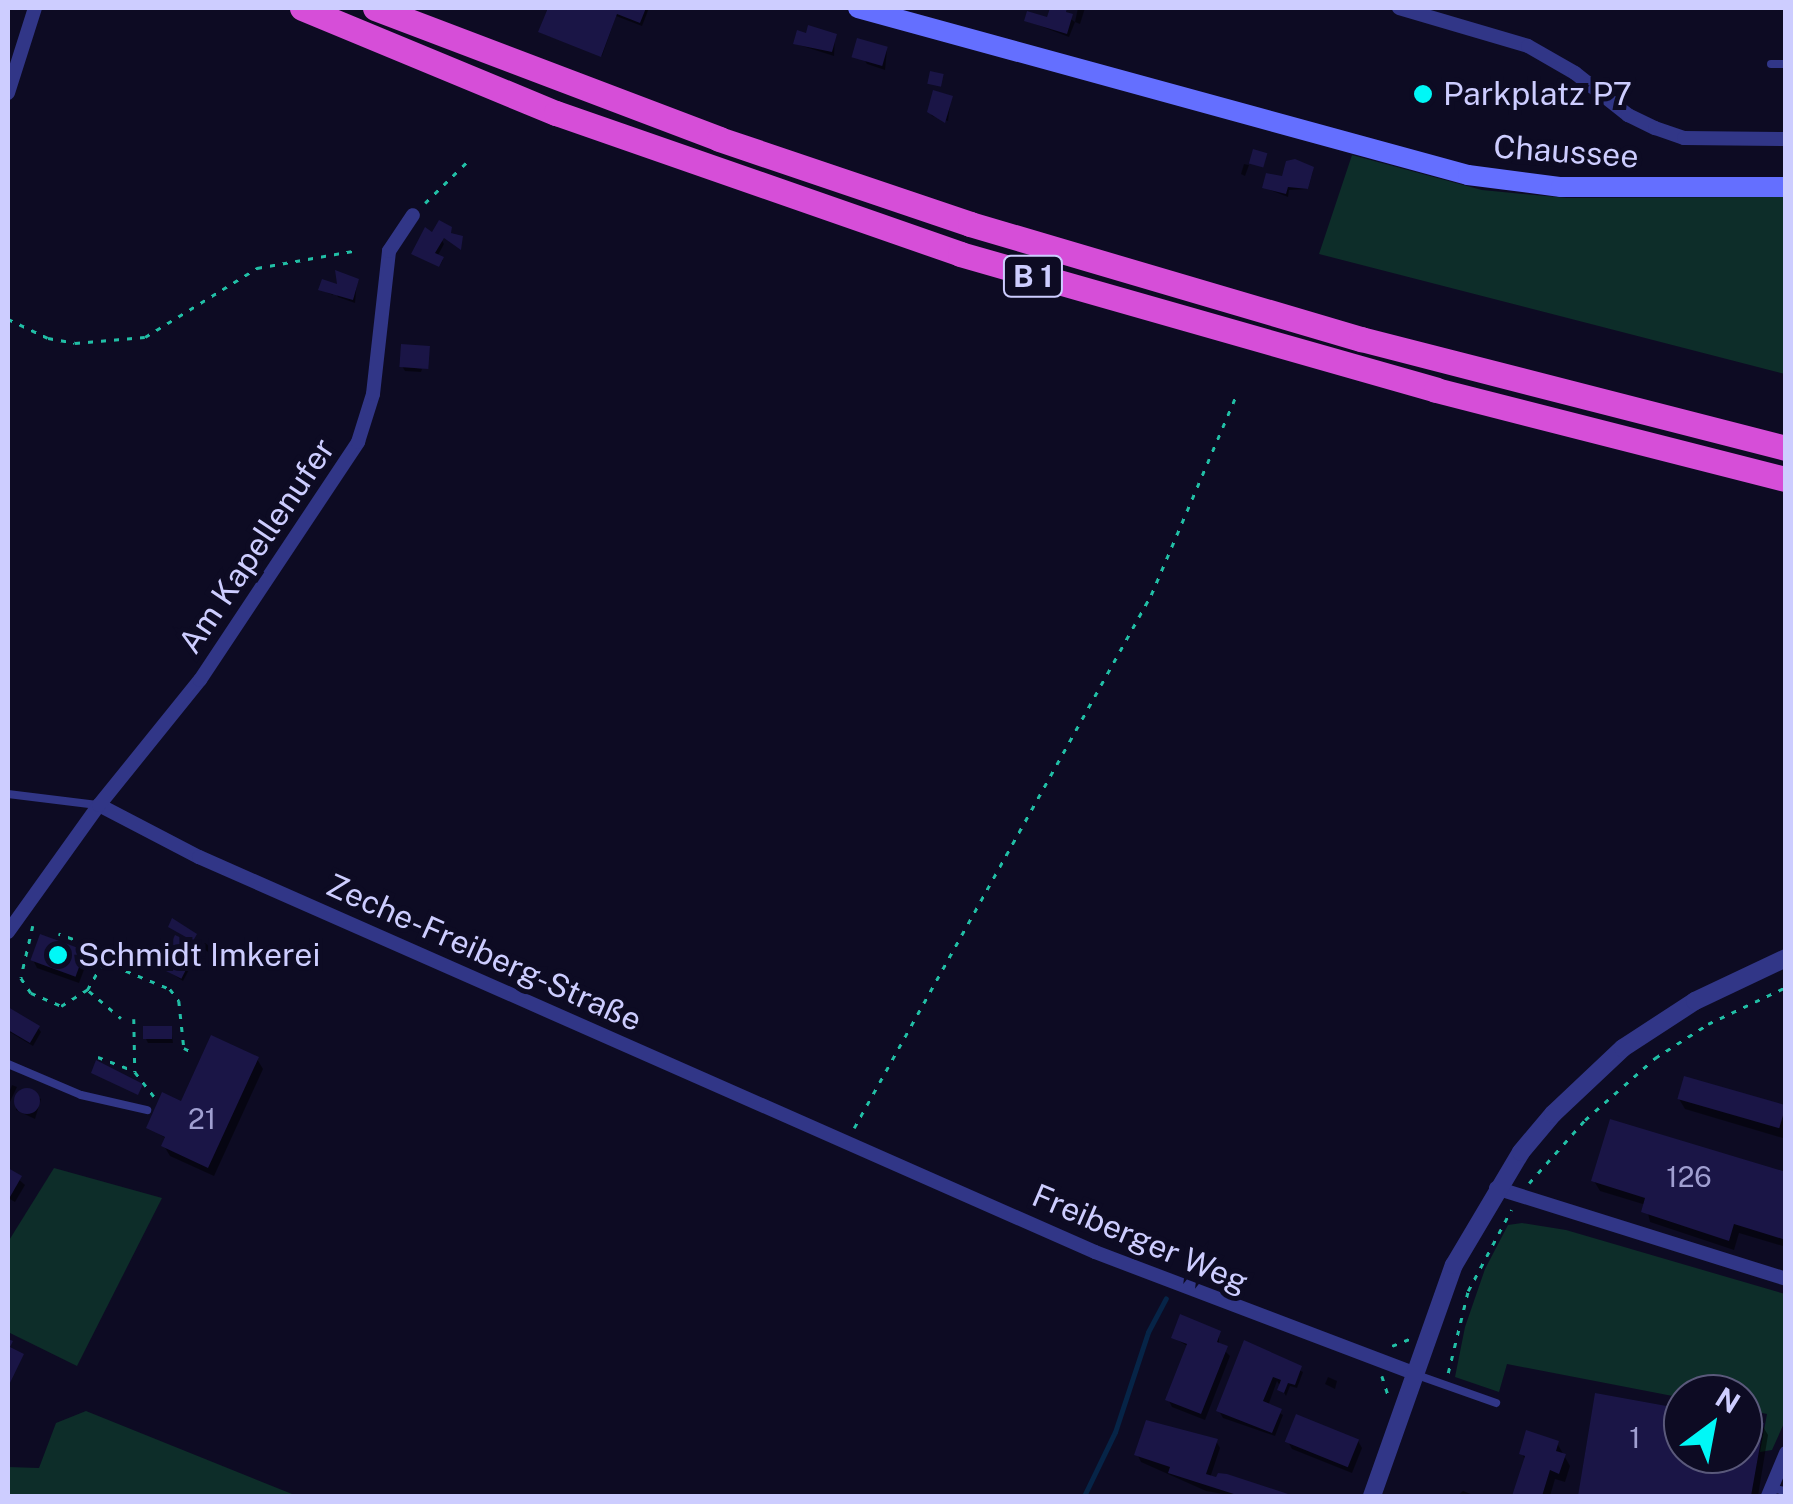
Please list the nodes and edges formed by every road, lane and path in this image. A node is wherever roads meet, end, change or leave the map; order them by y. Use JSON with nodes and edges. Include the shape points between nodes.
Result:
{"nodes":[{"id":1,"x":35,"y":8,"type":"edge"},
{"id":2,"x":302,"y":8,"type":"edge"},
{"id":3,"x":375,"y":8,"type":"edge"},
{"id":4,"x":858,"y":8,"type":"edge"},
{"id":5,"x":1399,"y":8,"type":"edge"},
{"id":6,"x":1771,"y":64,"type":"dead end"},
{"id":7,"x":1786,"y":64,"type":"edge"},
{"id":8,"x":8,"y":93,"type":"edge"},
{"id":9,"x":1786,"y":139,"type":"edge"},
{"id":10,"x":470,"y":158,"type":"dead end"},
{"id":11,"x":1786,"y":187,"type":"edge"},
{"id":12,"x":413,"y":215,"type":"joint"},
{"id":13,"x":358,"y":250,"type":"dead end"},
{"id":14,"x":8,"y":319,"type":"edge"},
{"id":15,"x":1235,"y":398,"type":"dead end"},
{"id":16,"x":1786,"y":448,"type":"edge"},
{"id":17,"x":1786,"y":479,"type":"edge"},
{"id":18,"x":8,"y":794,"type":"edge"},
{"id":19,"x":99,"y":805,"type":"junction"},
{"id":20,"x":33,"y":926,"type":"dead end"},
{"id":21,"x":8,"y":932,"type":"edge"},
{"id":22,"x":58,"y":934,"type":"dead end"},
{"id":23,"x":1786,"y":958,"type":"edge"},
{"id":24,"x":100,"y":960,"type":"junction"},
{"id":25,"x":1786,"y":987,"type":"edge"},
{"id":26,"x":88,"y":990,"type":"junction"},
{"id":27,"x":121,"y":1018,"type":"dead end"},
{"id":28,"x":134,"y":1019,"type":"dead end"},
{"id":29,"x":192,"y":1052,"type":"dead end"},
{"id":30,"x":98,"y":1056,"type":"dead end"},
{"id":31,"x":8,"y":1064,"type":"edge"},
{"id":32,"x":135,"y":1072,"type":"junction"},
{"id":33,"x":154,"y":1096,"type":"dead end"},
{"id":34,"x":147,"y":1110,"type":"dead end"},
{"id":35,"x":848,"y":1144,"type":"junction"},
{"id":36,"x":1496,"y":1188,"type":"junction"},
{"id":37,"x":1520,"y":1196,"type":"junction"},
{"id":38,"x":1786,"y":1279,"type":"edge"},
{"id":39,"x":1413,"y":1373,"type":"junction"},
{"id":40,"x":1444,"y":1384,"type":"junction"},
{"id":41,"x":1496,"y":1403,"type":"dead end"},
{"id":42,"x":1786,"y":1453,"type":"edge"},
{"id":43,"x":1775,"y":1492,"type":"edge"},
{"id":44,"x":1372,"y":1496,"type":"edge"}],
"edges":[{"from":1,"to":8,"type":"street"},
{"from":2,"to":17,"type":"highway","number":"B 1","via":[[556,112],[960,254],[1436,390]]},
{"from":3,"to":16,"type":"highway","number":"B 1","via":[[719,140],[970,224],[1361,339]]},
{"from":4,"to":11,"type":"main road","name":"Chaussee","via":[[1511,183]]},
{"from":5,"to":9,"type":"street","via":[[1528,46],[1628,115],[1684,138]]},
{"from":6,"to":7,"type":"lane"},
{"from":10,"to":12,"type":"path"},
{"from":12,"to":19,"type":"street","name":"Am Kapellenufer","via":[[390,251],[373,394],[358,442],[200,680]]},
{"from":13,"to":14,"type":"path","via":[[257,268],[145,337],[75,343]]},
{"from":15,"to":35,"type":"path","via":[[1151,595]]},
{"from":18,"to":19,"type":"lane"},
{"from":19,"to":21,"type":"street","name":"Am Kapellenufer"},
{"from":19,"to":35,"type":"street","name":"Zeche-Freiberg-Straße","via":[[199,857]]},
{"from":20,"to":26,"type":"path","via":[[21,978],[28,990],[61,1006]]},
{"from":22,"to":24,"type":"path","via":[[97,948]]},
{"from":23,"to":36,"type":"street","via":[[1695,1001],[1623,1048],[1553,1114]]},
{"from":24,"to":26,"type":"path"},
{"from":24,"to":29,"type":"path","via":[[170,989],[179,1001],[184,1048]]},
{"from":25,"to":37,"type":"path","via":[[1656,1058],[1585,1120]]},
{"from":26,"to":27,"type":"path"},
{"from":28,"to":32,"type":"path"},
{"from":30,"to":32,"type":"path"},
{"from":31,"to":34,"type":"lane","via":[[81,1095]]},
{"from":32,"to":33,"type":"path"},
{"from":35,"to":39,"type":"street","name":"Freiberger Weg","via":[[1178,1285]]},
{"from":36,"to":37,"type":"street"},
{"from":36,"to":39,"type":"street","via":[[1454,1265]]},
{"from":37,"to":38,"type":"street"},
{"from":37,"to":40,"type":"path","via":[[1468,1291]]},
{"from":39,"to":40,"type":"lane"},
{"from":39,"to":44,"type":"street"},
{"from":40,"to":41,"type":"lane"},
{"from":42,"to":43,"type":"street"}]}
